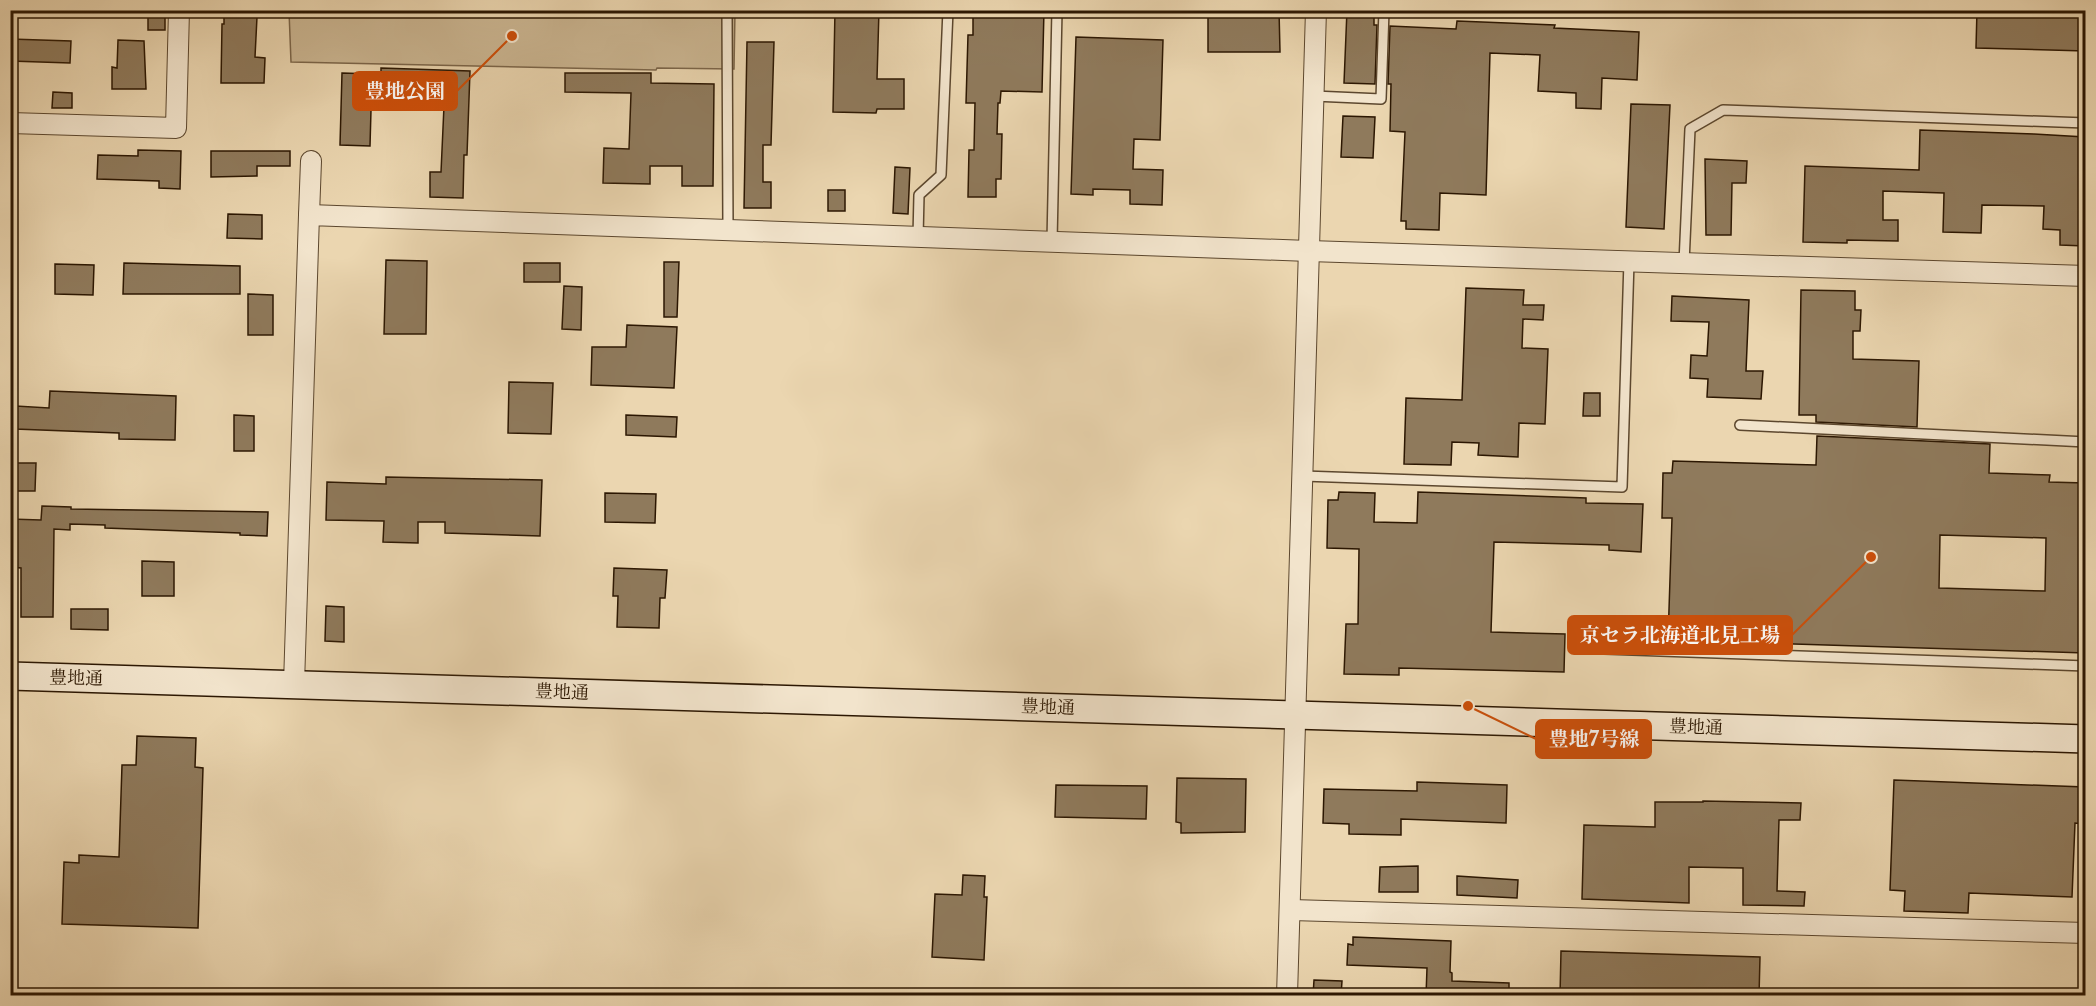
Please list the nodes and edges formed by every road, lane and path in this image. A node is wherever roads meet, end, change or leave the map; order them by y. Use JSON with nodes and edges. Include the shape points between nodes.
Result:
{"nodes":[{"id":1,"x":178,"y":10,"type":"edge"},
{"id":2,"x":727,"y":10,"type":"edge"},
{"id":3,"x":948,"y":10,"type":"edge"},
{"id":4,"x":1057,"y":10,"type":"edge"},
{"id":5,"x":1316,"y":10,"type":"edge"},
{"id":6,"x":1384,"y":10,"type":"edge"},
{"id":7,"x":1314,"y":96,"type":"junction"},
{"id":8,"x":10,"y":123,"type":"edge"},
{"id":9,"x":2085,"y":123,"type":"edge"},
{"id":10,"x":311,"y":161,"type":"dead end"},
{"id":11,"x":309,"y":215,"type":"junction"},
{"id":12,"x":728,"y":230,"type":"junction"},
{"id":13,"x":918,"y":237,"type":"junction"},
{"id":14,"x":1052,"y":242,"type":"junction"},
{"id":15,"x":1309,"y":251,"type":"junction"},
{"id":16,"x":1629,"y":261,"type":"junction"},
{"id":17,"x":1684,"y":263,"type":"junction"},
{"id":18,"x":2085,"y":276,"type":"edge"},
{"id":19,"x":1740,"y":426,"type":"dead end"},
{"id":20,"x":2085,"y":442,"type":"edge"},
{"id":21,"x":1303,"y":476,"type":"junction"},
{"id":22,"x":1576,"y":648,"type":"dead end"},
{"id":23,"x":2085,"y":666,"type":"edge"},
{"id":24,"x":10,"y":676,"type":"edge"},
{"id":25,"x":294,"y":684,"type":"junction"},
{"id":26,"x":1297,"y":715,"type":"junction"},
{"id":27,"x":2085,"y":739,"type":"edge"},
{"id":28,"x":1291,"y":909,"type":"junction"},
{"id":29,"x":2085,"y":933,"type":"edge"},
{"id":30,"x":1287,"y":996,"type":"edge"}],
"edges":[{"from":1,"to":8,"type":"street","via":[[176,128]]},
{"from":2,"to":12,"type":"lane"},
{"from":3,"to":13,"type":"lane","via":[[941,175],[919,195]]},
{"from":4,"to":14,"type":"lane"},
{"from":5,"to":7,"type":"street"},
{"from":6,"to":7,"type":"lane","via":[[1381,99]]},
{"from":7,"to":15,"type":"street"},
{"from":9,"to":17,"type":"lane","via":[[1723,110],[1690,129]]},
{"from":10,"to":11,"type":"street"},
{"from":11,"to":12,"type":"street"},
{"from":11,"to":25,"type":"street"},
{"from":12,"to":13,"type":"street"},
{"from":13,"to":14,"type":"street"},
{"from":14,"to":15,"type":"street"},
{"from":15,"to":16,"type":"street"},
{"from":15,"to":21,"type":"street"},
{"from":16,"to":17,"type":"street"},
{"from":16,"to":21,"type":"lane","via":[[1622,487]]},
{"from":17,"to":18,"type":"street"},
{"from":19,"to":20,"type":"lane"},
{"from":21,"to":26,"type":"street"},
{"from":22,"to":23,"type":"lane"},
{"from":24,"to":25,"type":"main road","name":"豊地通"},
{"from":25,"to":26,"type":"main road","name":"豊地通"},
{"from":26,"to":27,"type":"main road","name":"豊地通"},
{"from":26,"to":28,"type":"street"},
{"from":28,"to":29,"type":"street"},
{"from":28,"to":30,"type":"street"}]}
